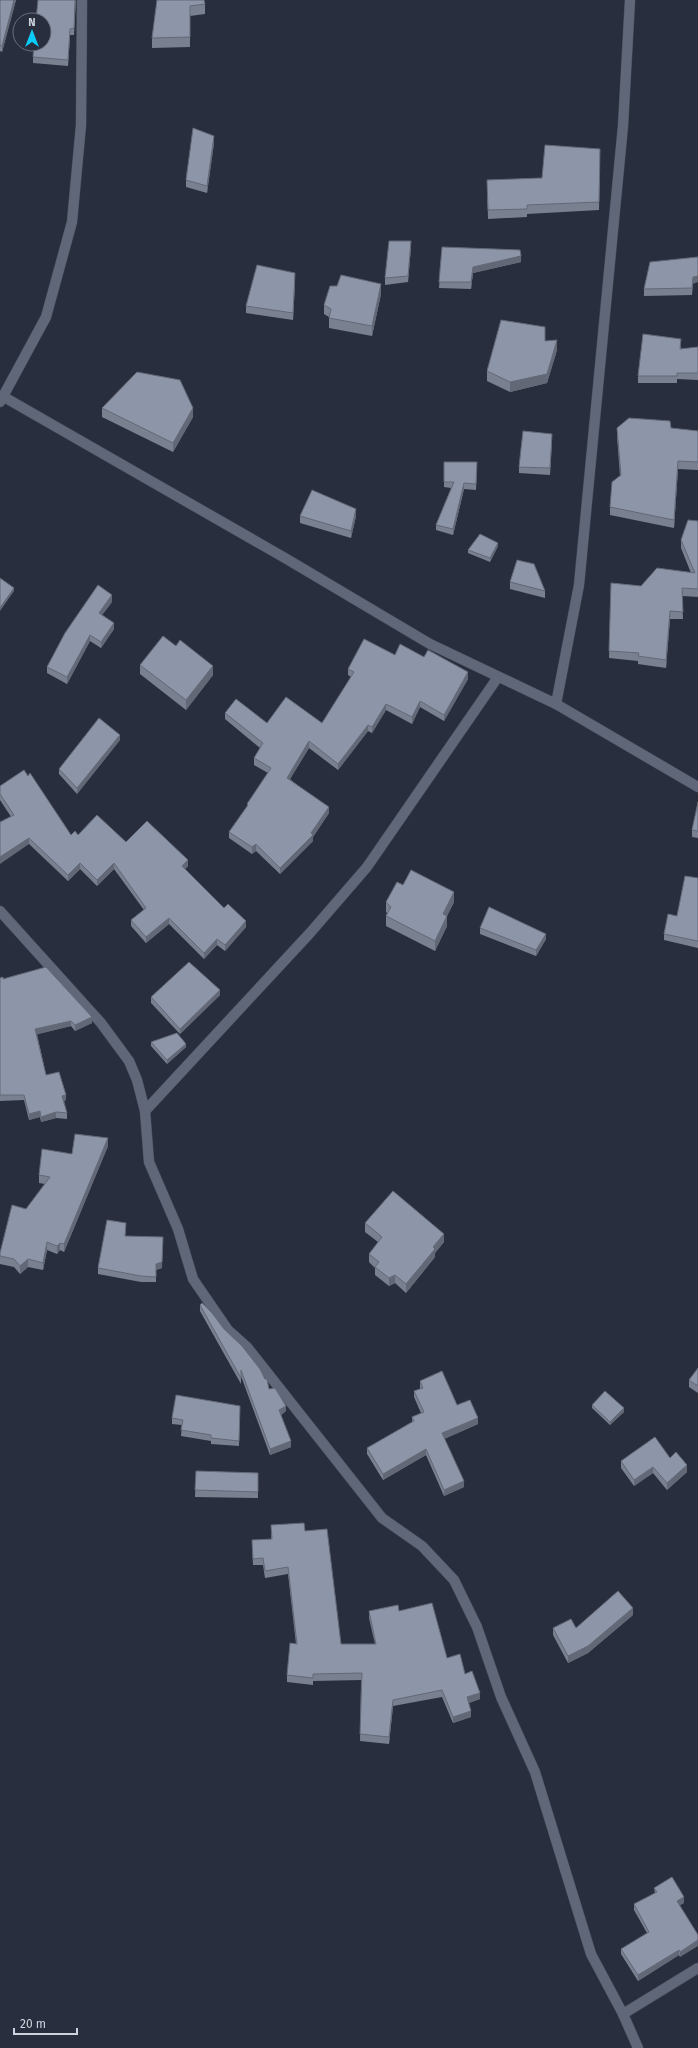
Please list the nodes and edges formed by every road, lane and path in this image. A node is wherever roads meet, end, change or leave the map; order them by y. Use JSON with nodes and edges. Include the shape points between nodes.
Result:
{"nodes":[{"id":1,"x":82,"y":0,"type":"edge"},
{"id":2,"x":630,"y":0,"type":"edge"},
{"id":3,"x":2,"y":400,"type":"edge"},
{"id":4,"x":498,"y":677,"type":"junction"},
{"id":5,"x":556,"y":704,"type":"junction"},
{"id":6,"x":698,"y":786,"type":"edge"},
{"id":7,"x":0,"y":911,"type":"edge"},
{"id":8,"x":145,"y":1111,"type":"junction"},
{"id":9,"x":698,"y":1968,"type":"edge"},
{"id":10,"x":623,"y":2014,"type":"junction"},
{"id":11,"x":638,"y":2048,"type":"edge"}],
"edges":[{"from":1,"to":3,"type":"street","via":[[80,125],[72,222],[46,317]]},
{"from":2,"to":5,"type":"street","via":[[623,126],[579,585]]},
{"from":3,"to":4,"type":"street","via":[[264,546],[430,644]]},
{"from":4,"to":5,"type":"street"},
{"from":4,"to":8,"type":"street","via":[[367,867],[310,933]]},
{"from":5,"to":6,"type":"street"},
{"from":7,"to":8,"type":"street","via":[[101,1023],[129,1061]]},
{"from":8,"to":10,"type":"street","via":[[149,1162],[178,1229],[193,1278],[228,1330],[248,1346],[382,1518],[422,1546],[454,1580],[476,1627],[501,1697],[536,1772],[591,1954]]},
{"from":9,"to":10,"type":"street"},
{"from":10,"to":11,"type":"street"}]}
